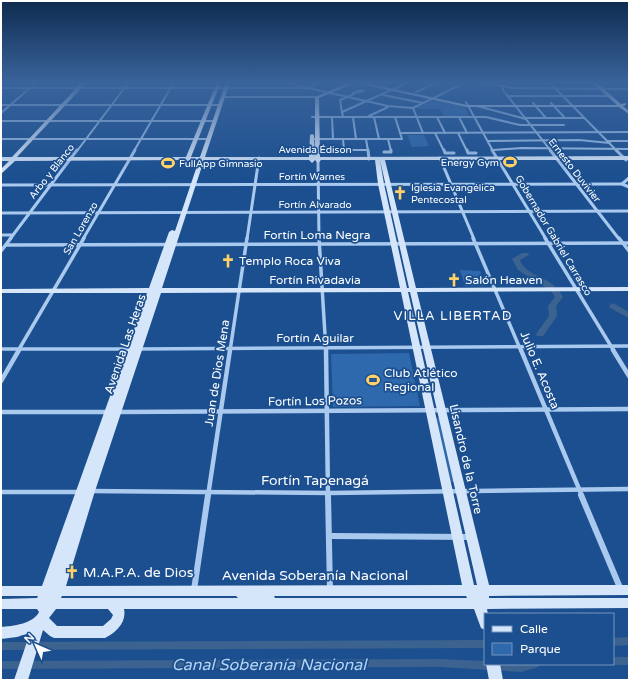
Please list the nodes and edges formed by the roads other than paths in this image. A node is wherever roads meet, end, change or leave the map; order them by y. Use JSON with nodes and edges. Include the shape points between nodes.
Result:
{"nodes":[{"id":1,"x":53,"y":114,"type":"edge"},
{"id":2,"x":105,"y":114,"type":"edge"},
{"id":3,"x":156,"y":114,"type":"edge"},
{"id":4,"x":206,"y":114,"type":"edge"},
{"id":5,"x":217,"y":114,"type":"edge"},
{"id":6,"x":315,"y":114,"type":"edge"},
{"id":7,"x":342,"y":114,"type":"edge"},
{"id":8,"x":374,"y":114,"type":"edge"},
{"id":9,"x":415,"y":114,"type":"edge"},
{"id":10,"x":472,"y":114,"type":"edge"},
{"id":11,"x":508,"y":114,"type":"edge"},
{"id":12,"x":522,"y":114,"type":"edge"},
{"id":13,"x":542,"y":114,"type":"edge"},
{"id":14,"x":561,"y":114,"type":"edge"},
{"id":15,"x":580,"y":114,"type":"edge"},
{"id":16,"x":315,"y":117,"type":"junction"},
{"id":17,"x":332,"y":117,"type":"junction"},
{"id":18,"x":343,"y":117,"type":"junction"},
{"id":19,"x":353,"y":117,"type":"junction"},
{"id":20,"x":368,"y":117,"type":"junction"},
{"id":21,"x":374,"y":117,"type":"junction"},
{"id":22,"x":395,"y":117,"type":"junction"},
{"id":23,"x":416,"y":117,"type":"junction"},
{"id":24,"x":438,"y":117,"type":"junction"},
{"id":25,"x":459,"y":117,"type":"junction"},
{"id":26,"x":473,"y":117,"type":"junction"},
{"id":27,"x":525,"y":118,"type":"junction"},
{"id":28,"x":546,"y":118,"type":"junction"},
{"id":29,"x":565,"y":118,"type":"junction"},
{"id":30,"x":584,"y":118,"type":"junction"},
{"id":31,"x":1,"y":121,"type":"edge"},
{"id":32,"x":46,"y":121,"type":"junction"},
{"id":33,"x":100,"y":121,"type":"junction"},
{"id":34,"x":152,"y":121,"type":"junction"},
{"id":35,"x":203,"y":121,"type":"junction"},
{"id":36,"x":214,"y":121,"type":"junction"},
{"id":37,"x":531,"y":125,"type":"junction"},
{"id":38,"x":564,"y":125,"type":"dead end"},
{"id":39,"x":599,"y":132,"type":"junction"},
{"id":40,"x":629,"y":132,"type":"edge"},
{"id":41,"x":400,"y":133,"type":"junction"},
{"id":42,"x":423,"y":133,"type":"junction"},
{"id":43,"x":435,"y":133,"type":"junction"},
{"id":44,"x":445,"y":133,"type":"junction"},
{"id":45,"x":458,"y":133,"type":"junction"},
{"id":46,"x":467,"y":133,"type":"junction"},
{"id":47,"x":482,"y":133,"type":"junction"},
{"id":48,"x":536,"y":133,"type":"junction"},
{"id":49,"x":1,"y":139,"type":"edge"},
{"id":50,"x":26,"y":139,"type":"junction"},
{"id":51,"x":32,"y":139,"type":"junction"},
{"id":52,"x":86,"y":139,"type":"junction"},
{"id":53,"x":141,"y":139,"type":"junction"},
{"id":54,"x":197,"y":139,"type":"junction"},
{"id":55,"x":208,"y":139,"type":"junction"},
{"id":56,"x":315,"y":139,"type":"junction"},
{"id":57,"x":333,"y":139,"type":"junction"},
{"id":58,"x":343,"y":139,"type":"junction"},
{"id":59,"x":356,"y":139,"type":"junction"},
{"id":60,"x":366,"y":139,"type":"junction"},
{"id":61,"x":379,"y":139,"type":"junction"},
{"id":62,"x":388,"y":139,"type":"junction"},
{"id":63,"x":488,"y":141,"type":"junction"},
{"id":64,"x":543,"y":141,"type":"junction"},
{"id":65,"x":629,"y":141,"type":"edge"},
{"id":66,"x":609,"y":142,"type":"junction"},
{"id":67,"x":548,"y":148,"type":"junction"},
{"id":68,"x":614,"y":148,"type":"junction"},
{"id":69,"x":629,"y":149,"type":"edge"},
{"id":70,"x":315,"y":150,"type":"junction"},
{"id":71,"x":344,"y":150,"type":"junction"},
{"id":72,"x":367,"y":150,"type":"junction"},
{"id":73,"x":493,"y":150,"type":"junction"},
{"id":74,"x":384,"y":152,"type":"dead end"},
{"id":75,"x":454,"y":153,"type":"dead end"},
{"id":76,"x":476,"y":153,"type":"dead end"},
{"id":77,"x":369,"y":158,"type":"junction"},
{"id":78,"x":499,"y":159,"type":"junction"},
{"id":79,"x":557,"y":159,"type":"junction"},
{"id":80,"x":627,"y":159,"type":"edge"},
{"id":81,"x":70,"y":160,"type":"junction"},
{"id":82,"x":129,"y":160,"type":"junction"},
{"id":83,"x":188,"y":160,"type":"junction"},
{"id":84,"x":259,"y":160,"type":"junction"},
{"id":85,"x":315,"y":160,"type":"junction"},
{"id":86,"x":379,"y":160,"type":"junction"},
{"id":87,"x":441,"y":160,"type":"junction"},
{"id":88,"x":5,"y":161,"type":"edge"},
{"id":89,"x":200,"y":161,"type":"junction"},
{"id":90,"x":1,"y":172,"type":"edge"},
{"id":91,"x":629,"y":178,"type":"edge"},
{"id":92,"x":576,"y":183,"type":"junction"},
{"id":93,"x":255,"y":184,"type":"junction"},
{"id":94,"x":318,"y":184,"type":"junction"},
{"id":95,"x":380,"y":184,"type":"junction"},
{"id":96,"x":388,"y":184,"type":"junction"},
{"id":97,"x":451,"y":184,"type":"junction"},
{"id":98,"x":513,"y":184,"type":"junction"},
{"id":99,"x":622,"y":184,"type":"junction"},
{"id":100,"x":1,"y":185,"type":"edge"},
{"id":101,"x":51,"y":185,"type":"junction"},
{"id":102,"x":115,"y":185,"type":"junction"},
{"id":103,"x":191,"y":185,"type":"junction"},
{"id":104,"x":629,"y":187,"type":"edge"},
{"id":105,"x":529,"y":211,"type":"junction"},
{"id":106,"x":598,"y":211,"type":"junction"},
{"id":107,"x":629,"y":211,"type":"edge"},
{"id":108,"x":250,"y":212,"type":"junction"},
{"id":109,"x":318,"y":212,"type":"junction"},
{"id":110,"x":387,"y":212,"type":"junction"},
{"id":111,"x":395,"y":212,"type":"junction"},
{"id":112,"x":462,"y":212,"type":"junction"},
{"id":113,"x":1,"y":213,"type":"edge"},
{"id":114,"x":29,"y":213,"type":"junction"},
{"id":115,"x":98,"y":213,"type":"junction"},
{"id":116,"x":181,"y":213,"type":"junction"},
{"id":117,"x":1,"y":235,"type":"edge"},
{"id":118,"x":13,"y":235,"type":"junction"},
{"id":119,"x":623,"y":243,"type":"junction"},
{"id":120,"x":629,"y":243,"type":"edge"},
{"id":121,"x":80,"y":244,"type":"junction"},
{"id":122,"x":246,"y":244,"type":"junction"},
{"id":123,"x":394,"y":244,"type":"junction"},
{"id":124,"x":402,"y":244,"type":"junction"},
{"id":125,"x":476,"y":244,"type":"junction"},
{"id":126,"x":550,"y":244,"type":"junction"},
{"id":127,"x":6,"y":245,"type":"junction"},
{"id":128,"x":171,"y":245,"type":"junction"},
{"id":129,"x":319,"y":245,"type":"junction"},
{"id":130,"x":1,"y":251,"type":"edge"},
{"id":131,"x":629,"y":251,"type":"edge"},
{"id":132,"x":577,"y":289,"type":"junction"},
{"id":133,"x":629,"y":289,"type":"edge"},
{"id":134,"x":322,"y":290,"type":"junction"},
{"id":135,"x":404,"y":290,"type":"junction"},
{"id":136,"x":413,"y":290,"type":"junction"},
{"id":137,"x":494,"y":290,"type":"junction"},
{"id":138,"x":53,"y":291,"type":"junction"},
{"id":139,"x":154,"y":291,"type":"junction"},
{"id":140,"x":239,"y":291,"type":"junction"},
{"id":141,"x":1,"y":292,"type":"edge"},
{"id":142,"x":611,"y":346,"type":"junction"},
{"id":143,"x":629,"y":346,"type":"edge"},
{"id":144,"x":519,"y":347,"type":"junction"},
{"id":145,"x":230,"y":348,"type":"junction"},
{"id":146,"x":326,"y":348,"type":"junction"},
{"id":147,"x":422,"y":348,"type":"junction"},
{"id":148,"x":19,"y":349,"type":"junction"},
{"id":149,"x":135,"y":349,"type":"junction"},
{"id":150,"x":1,"y":350,"type":"edge"},
{"id":151,"x":629,"y":376,"type":"edge"},
{"id":152,"x":1,"y":381,"type":"edge"},
{"id":153,"x":629,"y":409,"type":"edge"},
{"id":154,"x":327,"y":410,"type":"junction"},
{"id":155,"x":547,"y":410,"type":"junction"},
{"id":156,"x":436,"y":411,"type":"junction"},
{"id":157,"x":1,"y":412,"type":"edge"},
{"id":158,"x":113,"y":412,"type":"junction"},
{"id":159,"x":220,"y":413,"type":"junction"},
{"id":160,"x":629,"y":489,"type":"edge"},
{"id":161,"x":579,"y":490,"type":"junction"},
{"id":162,"x":460,"y":491,"type":"junction"},
{"id":163,"x":1,"y":492,"type":"edge"},
{"id":164,"x":86,"y":492,"type":"junction"},
{"id":165,"x":210,"y":492,"type":"junction"},
{"id":166,"x":449,"y":492,"type":"junction"},
{"id":167,"x":330,"y":493,"type":"junction"},
{"id":168,"x":331,"y":536,"type":"junction"},
{"id":169,"x":457,"y":536,"type":"junction"},
{"id":170,"x":470,"y":537,"type":"junction"},
{"id":171,"x":194,"y":590,"type":"junction"},
{"id":172,"x":218,"y":590,"type":"junction"},
{"id":173,"x":470,"y":590,"type":"junction"},
{"id":174,"x":484,"y":590,"type":"junction"},
{"id":175,"x":625,"y":590,"type":"edge"},
{"id":176,"x":1,"y":591,"type":"edge"},
{"id":177,"x":52,"y":591,"type":"junction"},
{"id":178,"x":330,"y":591,"type":"junction"},
{"id":179,"x":110,"y":603,"type":"junction"},
{"id":180,"x":288,"y":603,"type":"junction"},
{"id":181,"x":629,"y":603,"type":"edge"},
{"id":182,"x":1,"y":604,"type":"edge"},
{"id":183,"x":480,"y":605,"type":"junction"},
{"id":184,"x":45,"y":610,"type":"junction"},
{"id":185,"x":484,"y":620,"type":"edge"},
{"id":186,"x":1,"y":633,"type":"edge"},
{"id":187,"x":494,"y":665,"type":"edge"},
{"id":188,"x":21,"y":680,"type":"edge"},
{"id":189,"x":496,"y":680,"type":"edge"}],
"edges":[{"from":1,"to":32,"type":"main road"},
{"from":2,"to":33,"type":"street","name":"Arbo y Blanco"},
{"from":3,"to":34,"type":"street","name":"San Lorenzo"},
{"from":4,"to":35,"type":"main road"},
{"from":5,"to":36,"type":"main road","name":"Avenida Las Heras"},
{"from":6,"to":16,"type":"main road"},
{"from":7,"to":18,"type":"street"},
{"from":8,"to":20,"type":"street"},
{"from":9,"to":23,"type":"street"},
{"from":10,"to":26,"type":"street","name":"Gobernador Gabriel Carrasco"},
{"from":11,"to":27,"type":"street"},
{"from":12,"to":27,"type":"street","name":"Ernesto Duvivier"},
{"from":13,"to":28,"type":"street"},
{"from":14,"to":29,"type":"street"},
{"from":15,"to":30,"type":"street"},
{"from":16,"to":17,"type":"street"},
{"from":16,"to":56,"type":"main road"},
{"from":17,"to":18,"type":"street"},
{"from":17,"to":57,"type":"street"},
{"from":18,"to":19,"type":"street"},
{"from":19,"to":20,"type":"street"},
{"from":19,"to":59,"type":"street"},
{"from":20,"to":21,"type":"street"},
{"from":21,"to":22,"type":"street"},
{"from":21,"to":61,"type":"street"},
{"from":22,"to":23,"type":"street"},
{"from":22,"to":41,"type":"street"},
{"from":23,"to":24,"type":"street"},
{"from":23,"to":42,"type":"street"},
{"from":24,"to":25,"type":"street"},
{"from":24,"to":44,"type":"street"},
{"from":25,"to":26,"type":"street"},
{"from":25,"to":46,"type":"street"},
{"from":26,"to":37,"type":"street"},
{"from":26,"to":47,"type":"street","name":"Gobernador Gabriel Carrasco"},
{"from":27,"to":28,"type":"street"},
{"from":27,"to":37,"type":"street","name":"Ernesto Duvivier"},
{"from":28,"to":29,"type":"street"},
{"from":29,"to":30,"type":"street"},
{"from":30,"to":39,"type":"street"},
{"from":31,"to":32,"type":"street"},
{"from":32,"to":33,"type":"street"},
{"from":32,"to":50,"type":"main road"},
{"from":32,"to":51,"type":"main road"},
{"from":33,"to":34,"type":"street"},
{"from":33,"to":52,"type":"street","name":"Arbo y Blanco"},
{"from":34,"to":35,"type":"street"},
{"from":34,"to":53,"type":"street","name":"San Lorenzo"},
{"from":35,"to":36,"type":"street"},
{"from":35,"to":54,"type":"main road"},
{"from":36,"to":55,"type":"main road","name":"Avenida Las Heras"},
{"from":37,"to":38,"type":"street"},
{"from":37,"to":48,"type":"street","name":"Ernesto Duvivier"},
{"from":39,"to":40,"type":"street"},
{"from":39,"to":48,"type":"street"},
{"from":39,"to":66,"type":"street"},
{"from":41,"to":42,"type":"street"},
{"from":41,"to":62,"type":"street","via":[[402,139]]},
{"from":42,"to":43,"type":"street"},
{"from":43,"to":44,"type":"street"},
{"from":43,"to":75,"type":"street","via":[[445,153]]},
{"from":44,"to":45,"type":"street"},
{"from":45,"to":46,"type":"street"},
{"from":45,"to":76,"type":"street","via":[[468,153]]},
{"from":46,"to":47,"type":"street"},
{"from":47,"to":48,"type":"street"},
{"from":47,"to":63,"type":"street","name":"Gobernador Gabriel Carrasco"},
{"from":48,"to":64,"type":"street","name":"Ernesto Duvivier"},
{"from":49,"to":50,"type":"street"},
{"from":50,"to":51,"type":"street"},
{"from":50,"to":88,"type":"main road"},
{"from":51,"to":52,"type":"street"},
{"from":51,"to":88,"type":"main road"},
{"from":52,"to":53,"type":"street"},
{"from":52,"to":81,"type":"street","name":"Arbo y Blanco"},
{"from":53,"to":54,"type":"street"},
{"from":53,"to":82,"type":"street","name":"San Lorenzo"},
{"from":54,"to":55,"type":"street"},
{"from":54,"to":83,"type":"main road"},
{"from":55,"to":89,"type":"main road","name":"Avenida Las Heras"},
{"from":56,"to":57,"type":"street"},
{"from":56,"to":70,"type":"main road"},
{"from":57,"to":58,"type":"street"},
{"from":58,"to":59,"type":"street"},
{"from":58,"to":71,"type":"street"},
{"from":59,"to":60,"type":"street"},
{"from":60,"to":61,"type":"street"},
{"from":60,"to":72,"type":"street"},
{"from":61,"to":62,"type":"street"},
{"from":62,"to":74,"type":"street","via":[[391,152]]},
{"from":63,"to":64,"type":"street"},
{"from":63,"to":73,"type":"street","name":"Gobernador Gabriel Carrasco"},
{"from":64,"to":66,"type":"street"},
{"from":64,"to":67,"type":"street","name":"Ernesto Duvivier"},
{"from":65,"to":66,"type":"street"},
{"from":66,"to":68,"type":"street"},
{"from":67,"to":68,"type":"street"},
{"from":67,"to":73,"type":"street"},
{"from":67,"to":79,"type":"street","name":"Ernesto Duvivier"},
{"from":68,"to":69,"type":"street"},
{"from":68,"to":80,"type":"street"},
{"from":70,"to":71,"type":"street"},
{"from":70,"to":85,"type":"main road"},
{"from":71,"to":72,"type":"street"},
{"from":72,"to":77,"type":"street"},
{"from":73,"to":78,"type":"street","name":"Gobernador Gabriel Carrasco"},
{"from":77,"to":85,"type":"main road","name":"Avenida Édison"},
{"from":77,"to":86,"type":"main road","name":"Avenida Édison"},
{"from":78,"to":79,"type":"main road","name":"Avenida Édison"},
{"from":78,"to":87,"type":"main road","name":"Avenida Édison"},
{"from":78,"to":98,"type":"street","name":"Gobernador Gabriel Carrasco"},
{"from":79,"to":80,"type":"main road","name":"Avenida Édison"},
{"from":79,"to":92,"type":"street","name":"Ernesto Duvivier"},
{"from":81,"to":82,"type":"main road","name":"Avenida Édison"},
{"from":81,"to":88,"type":"main road","name":"Avenida Édison"},
{"from":81,"to":101,"type":"street","name":"Arbo y Blanco"},
{"from":82,"to":83,"type":"main road","name":"Avenida Édison"},
{"from":82,"to":102,"type":"street","name":"San Lorenzo"},
{"from":83,"to":89,"type":"main road","name":"Avenida Édison"},
{"from":84,"to":85,"type":"main road","name":"Avenida Édison"},
{"from":84,"to":89,"type":"main road","name":"Avenida Édison"},
{"from":84,"to":93,"type":"street","name":"Juan de Dios Mena"},
{"from":85,"to":86,"type":"main road","name":"Avenida Édison"},
{"from":85,"to":94,"type":"street"},
{"from":86,"to":87,"type":"main road","name":"Avenida Édison"},
{"from":86,"to":95,"type":"main road","name":"Lisandro de la Torre"},
{"from":86,"to":96,"type":"main road","name":"Lisandro de la Torre"},
{"from":87,"to":97,"type":"street","name":"Julio E. Acosta"},
{"from":88,"to":90,"type":"main road"},
{"from":89,"to":103,"type":"main road","name":"Avenida Las Heras"},
{"from":91,"to":99,"type":"street"},
{"from":92,"to":98,"type":"street","name":"Fortín Warnes"},
{"from":92,"to":99,"type":"street","name":"Fortín Warnes"},
{"from":92,"to":106,"type":"street","name":"Ernesto Duvivier"},
{"from":93,"to":94,"type":"street","name":"Fortín Warnes"},
{"from":93,"to":103,"type":"street","name":"Fortín Warnes"},
{"from":93,"to":108,"type":"street","name":"Juan de Dios Mena"},
{"from":94,"to":95,"type":"street","name":"Fortín Warnes"},
{"from":94,"to":109,"type":"street"},
{"from":95,"to":96,"type":"street","name":"Fortín Warnes"},
{"from":95,"to":110,"type":"main road","name":"Lisandro de la Torre"},
{"from":96,"to":97,"type":"street","name":"Fortín Warnes"},
{"from":96,"to":111,"type":"main road","name":"Lisandro de la Torre"},
{"from":97,"to":98,"type":"street","name":"Fortín Warnes"},
{"from":97,"to":112,"type":"street","name":"Julio E. Acosta"},
{"from":98,"to":105,"type":"street","name":"Gobernador Gabriel Carrasco"},
{"from":99,"to":104,"type":"street","name":"Fortín Warnes"},
{"from":100,"to":101,"type":"street","name":"Fortín Warnes"},
{"from":101,"to":102,"type":"street","name":"Fortín Warnes"},
{"from":101,"to":114,"type":"street","name":"Arbo y Blanco"},
{"from":102,"to":103,"type":"street","name":"Fortín Warnes"},
{"from":102,"to":115,"type":"street","name":"San Lorenzo"},
{"from":103,"to":116,"type":"main road","name":"Avenida Las Heras"},
{"from":105,"to":106,"type":"street","name":"Fortín Alvarado"},
{"from":105,"to":112,"type":"street","name":"Fortín Alvarado"},
{"from":105,"to":126,"type":"street","name":"Gobernador Gabriel Carrasco"},
{"from":106,"to":107,"type":"street","name":"Fortín Alvarado"},
{"from":106,"to":119,"type":"street","name":"Ernesto Duvivier"},
{"from":108,"to":109,"type":"street","name":"Fortín Alvarado"},
{"from":108,"to":116,"type":"street","name":"Fortín Alvarado"},
{"from":108,"to":122,"type":"street","name":"Juan de Dios Mena"},
{"from":109,"to":110,"type":"street","name":"Fortín Alvarado"},
{"from":109,"to":129,"type":"street"},
{"from":110,"to":111,"type":"street","name":"Fortín Alvarado"},
{"from":110,"to":123,"type":"main road","name":"Lisandro de la Torre"},
{"from":111,"to":112,"type":"street","name":"Fortín Alvarado"},
{"from":111,"to":124,"type":"main road","name":"Lisandro de la Torre"},
{"from":112,"to":125,"type":"street","name":"Julio E. Acosta"},
{"from":113,"to":114,"type":"street","name":"Fortín Alvarado"},
{"from":114,"to":115,"type":"street","name":"Fortín Alvarado"},
{"from":114,"to":118,"type":"street","name":"Arbo y Blanco"},
{"from":115,"to":116,"type":"street","name":"Fortín Alvarado"},
{"from":115,"to":121,"type":"street","name":"San Lorenzo"},
{"from":116,"to":128,"type":"main road","name":"Avenida Las Heras"},
{"from":117,"to":118,"type":"street"},
{"from":118,"to":127,"type":"street","name":"Arbo y Blanco"},
{"from":119,"to":120,"type":"street","name":"Fortín Loma Negra"},
{"from":119,"to":126,"type":"street","name":"Fortín Loma Negra"},
{"from":119,"to":131,"type":"street","name":"Ernesto Duvivier"},
{"from":121,"to":127,"type":"street","name":"Fortín Loma Negra"},
{"from":121,"to":128,"type":"street","name":"Fortín Loma Negra"},
{"from":121,"to":138,"type":"street","name":"San Lorenzo"},
{"from":122,"to":128,"type":"street","name":"Fortín Loma Negra"},
{"from":122,"to":129,"type":"street","name":"Fortín Loma Negra"},
{"from":122,"to":140,"type":"street","name":"Juan de Dios Mena"},
{"from":123,"to":124,"type":"street","name":"Fortín Loma Negra"},
{"from":123,"to":129,"type":"street","name":"Fortín Loma Negra"},
{"from":123,"to":135,"type":"main road","name":"Lisandro de la Torre"},
{"from":124,"to":125,"type":"street","name":"Fortín Loma Negra"},
{"from":124,"to":136,"type":"main road","name":"Lisandro de la Torre"},
{"from":125,"to":126,"type":"street","name":"Fortín Loma Negra"},
{"from":125,"to":137,"type":"street","name":"Julio E. Acosta"},
{"from":126,"to":132,"type":"street","name":"Gobernador Gabriel Carrasco"},
{"from":127,"to":130,"type":"street","name":"Arbo y Blanco"},
{"from":128,"to":139,"type":"main road","name":"Avenida Las Heras"},
{"from":129,"to":134,"type":"street"},
{"from":132,"to":133,"type":"main road","name":"Fortín Rivadavia"},
{"from":132,"to":137,"type":"main road","name":"Fortín Rivadavia"},
{"from":132,"to":142,"type":"street","name":"Gobernador Gabriel Carrasco"},
{"from":134,"to":135,"type":"main road","name":"Fortín Rivadavia"},
{"from":134,"to":140,"type":"main road","name":"Fortín Rivadavia"},
{"from":134,"to":146,"type":"street"},
{"from":135,"to":136,"type":"main road","name":"Fortín Rivadavia"},
{"from":135,"to":147,"type":"main road","name":"Lisandro de la Torre"},
{"from":136,"to":137,"type":"main road","name":"Fortín Rivadavia"},
{"from":136,"to":147,"type":"main road","name":"Lisandro de la Torre"},
{"from":137,"to":144,"type":"street","name":"Julio E. Acosta"},
{"from":138,"to":139,"type":"main road","name":"Fortín Rivadavia"},
{"from":138,"to":141,"type":"main road","name":"Fortín Rivadavia"},
{"from":138,"to":148,"type":"street","name":"San Lorenzo"},
{"from":139,"to":140,"type":"main road","name":"Fortín Rivadavia"},
{"from":139,"to":149,"type":"main road","name":"Avenida Las Heras"},
{"from":140,"to":145,"type":"street","name":"Juan de Dios Mena"},
{"from":142,"to":143,"type":"street","name":"Fortín Aguilar"},
{"from":142,"to":144,"type":"street","name":"Fortín Aguilar"},
{"from":142,"to":151,"type":"street","name":"Gobernador Gabriel Carrasco"},
{"from":144,"to":147,"type":"street","name":"Fortín Aguilar"},
{"from":144,"to":155,"type":"street","name":"Julio E. Acosta"},
{"from":145,"to":146,"type":"street","name":"Fortín Aguilar"},
{"from":145,"to":149,"type":"street","name":"Fortín Aguilar"},
{"from":145,"to":159,"type":"street","name":"Juan de Dios Mena"},
{"from":146,"to":147,"type":"street","name":"Fortín Aguilar"},
{"from":146,"to":154,"type":"street"},
{"from":147,"to":156,"type":"main road","name":"Lisandro de la Torre"},
{"from":148,"to":149,"type":"street","name":"Fortín Aguilar"},
{"from":148,"to":150,"type":"street","name":"Fortín Aguilar"},
{"from":148,"to":152,"type":"street","name":"San Lorenzo"},
{"from":149,"to":158,"type":"main road","name":"Avenida Las Heras"},
{"from":153,"to":155,"type":"street","name":"Fortín Los Pozos"},
{"from":154,"to":156,"type":"street","name":"Fortín Los Pozos"},
{"from":154,"to":159,"type":"street","name":"Fortín Los Pozos"},
{"from":154,"to":167,"type":"street"},
{"from":155,"to":156,"type":"street","name":"Fortín Los Pozos"},
{"from":155,"to":161,"type":"street","name":"Julio E. Acosta"},
{"from":156,"to":162,"type":"main road","name":"Lisandro de la Torre"},
{"from":156,"to":166,"type":"main road","name":"Lisandro de la Torre"},
{"from":157,"to":158,"type":"street","name":"Fortín Los Pozos"},
{"from":158,"to":159,"type":"street","name":"Fortín Los Pozos"},
{"from":158,"to":164,"type":"main road","name":"Avenida Las Heras"},
{"from":159,"to":165,"type":"street","name":"Juan de Dios Mena"},
{"from":160,"to":161,"type":"street","name":"Fortín Tapenagá"},
{"from":161,"to":162,"type":"street","name":"Fortín Tapenagá"},
{"from":161,"to":175,"type":"street","name":"Julio E. Acosta"},
{"from":162,"to":166,"type":"street","name":"Fortín Tapenagá"},
{"from":162,"to":170,"type":"main road","name":"Lisandro de la Torre"},
{"from":163,"to":164,"type":"street","name":"Fortín Tapenagá"},
{"from":164,"to":165,"type":"street","name":"Fortín Tapenagá"},
{"from":164,"to":177,"type":"main road","name":"Avenida Las Heras"},
{"from":165,"to":167,"type":"street","name":"Fortín Tapenagá"},
{"from":165,"to":171,"type":"street","name":"Juan de Dios Mena"},
{"from":166,"to":167,"type":"street","name":"Fortín Tapenagá"},
{"from":166,"to":169,"type":"main road","name":"Lisandro de la Torre"},
{"from":167,"to":168,"type":"street"},
{"from":168,"to":169,"type":"street"},
{"from":168,"to":178,"type":"street"},
{"from":169,"to":170,"type":"street"},
{"from":169,"to":173,"type":"main road","name":"Lisandro de la Torre"},
{"from":170,"to":174,"type":"main road","name":"Lisandro de la Torre"},
{"from":171,"to":172,"type":"main road","name":"Avenida Soberanía Nacional"},
{"from":171,"to":177,"type":"main road","name":"Avenida Soberanía Nacional"},
{"from":172,"to":178,"type":"main road","name":"Avenida Soberanía Nacional"},
{"from":172,"to":180,"type":"main road"},
{"from":173,"to":174,"type":"main road","name":"Avenida Soberanía Nacional"},
{"from":173,"to":178,"type":"main road","name":"Avenida Soberanía Nacional"},
{"from":173,"to":183,"type":"main road","name":"Lisandro de la Torre"},
{"from":174,"to":175,"type":"main road","name":"Avenida Soberanía Nacional"},
{"from":174,"to":183,"type":"main road","name":"Lisandro de la Torre"},
{"from":176,"to":177,"type":"main road","name":"Avenida Soberanía Nacional"},
{"from":177,"to":184,"type":"main road","name":"Avenida Las Heras"},
{"from":179,"to":180,"type":"main road"},
{"from":179,"to":184,"type":"main road"},
{"from":179,"to":184,"type":"main road","via":[[119,611],[119,617],[113,628],[105,632],[54,632]]},
{"from":180,"to":183,"type":"main road"},
{"from":181,"to":183,"type":"main road"},
{"from":182,"to":184,"type":"main road"},
{"from":183,"to":185,"type":"main road","name":"Lisandro de la Torre"},
{"from":184,"to":186,"type":"main road","via":[[27,629]]},
{"from":184,"to":188,"type":"main road","name":"Avenida Las Heras"},
{"from":187,"to":189,"type":"main road"}]}
